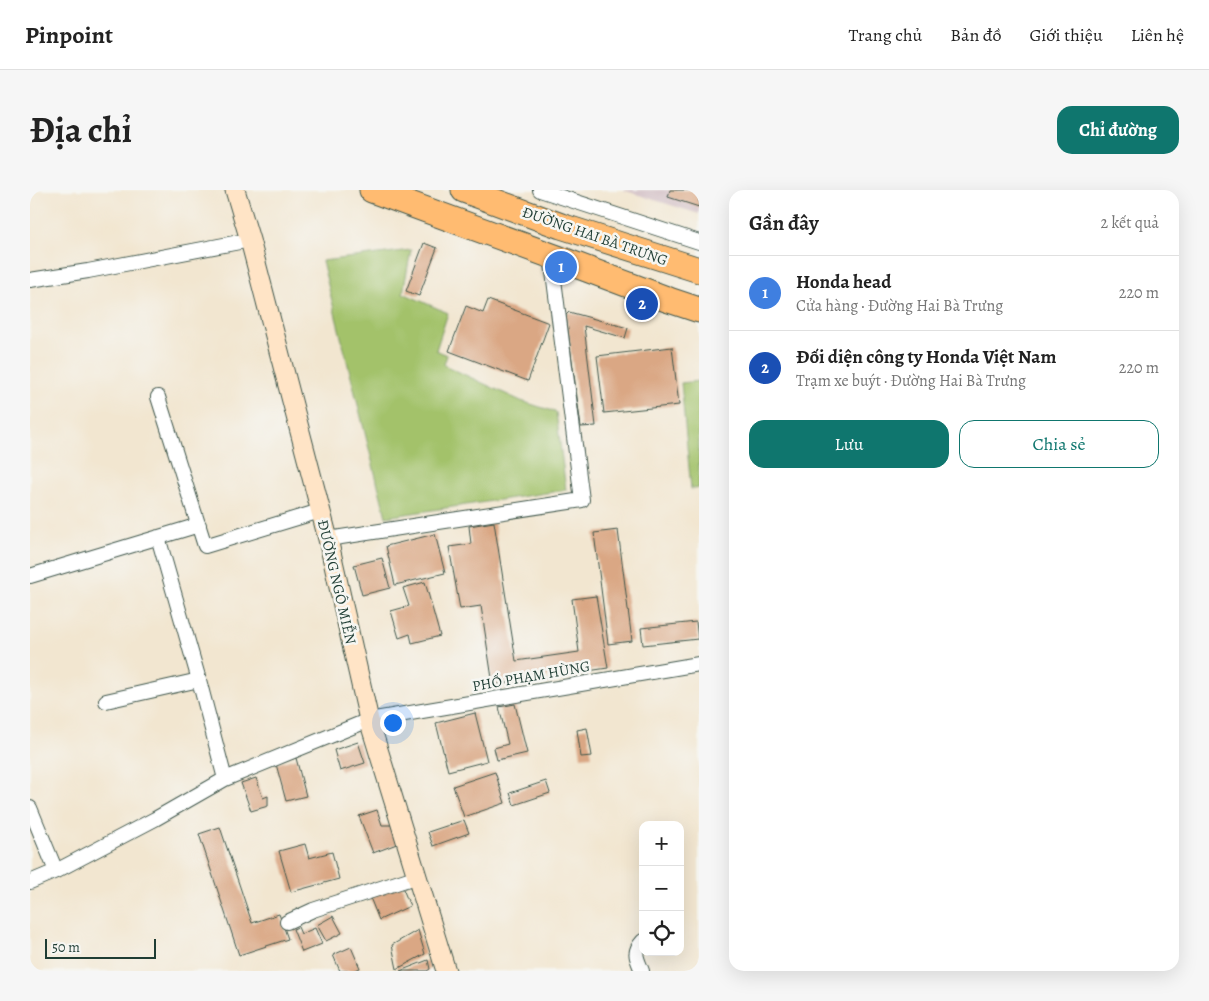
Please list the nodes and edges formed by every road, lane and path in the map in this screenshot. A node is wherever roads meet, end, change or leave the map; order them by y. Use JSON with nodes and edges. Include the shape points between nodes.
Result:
{"nodes":[{"id":1,"x":235,"y":190,"type":"edge"},
{"id":2,"x":372,"y":190,"type":"edge"},
{"id":3,"x":464,"y":190,"type":"edge"},
{"id":4,"x":540,"y":190,"type":"edge"},
{"id":5,"x":250,"y":240,"type":"junction"},
{"id":6,"x":699,"y":242,"type":"edge"},
{"id":7,"x":551,"y":256,"type":"junction"},
{"id":8,"x":699,"y":270,"type":"edge"},
{"id":9,"x":30,"y":280,"type":"edge"},
{"id":10,"x":699,"y":310,"type":"edge"},
{"id":11,"x":158,"y":397,"type":"dead end"},
{"id":12,"x":320,"y":512,"type":"junction"},
{"id":13,"x":199,"y":525,"type":"junction"},
{"id":14,"x":158,"y":537,"type":"junction"},
{"id":15,"x":328,"y":539,"type":"junction"},
{"id":16,"x":30,"y":576,"type":"edge"},
{"id":17,"x":699,"y":664,"type":"edge"},
{"id":18,"x":199,"y":680,"type":"junction"},
{"id":19,"x":106,"y":701,"type":"dead end"},
{"id":20,"x":369,"y":720,"type":"junction"},
{"id":21,"x":226,"y":779,"type":"junction"},
{"id":22,"x":30,"y":808,"type":"edge"},
{"id":23,"x":56,"y":870,"type":"junction"},
{"id":24,"x":418,"y":876,"type":"junction"},
{"id":25,"x":30,"y":882,"type":"edge"},
{"id":26,"x":287,"y":922,"type":"dead end"},
{"id":27,"x":639,"y":946,"type":"edge"},
{"id":28,"x":442,"y":969,"type":"edge"},
{"id":29,"x":642,"y":971,"type":"edge"}],
"edges":[{"from":1,"to":5,"type":"street","name":"ĐƯỜNG NGÔ MIỄN"},
{"from":2,"to":7,"type":"highway"},
{"from":3,"to":8,"type":"highway","name":"ĐƯỜNG HAI BÀ TRƯNG","via":[[561,226]]},
{"from":4,"to":6,"type":"street","name":"ĐƯỜNG HAI BÀ TRƯNG"},
{"from":5,"to":9,"type":"street"},
{"from":5,"to":12,"type":"street","name":"ĐƯỜNG NGÔ MIỄN"},
{"from":7,"to":10,"type":"highway"},
{"from":7,"to":15,"type":"street","via":[[582,500]]},
{"from":11,"to":13,"type":"street"},
{"from":12,"to":13,"type":"street","via":[[206,546]]},
{"from":12,"to":15,"type":"street","name":"ĐƯỜNG NGÔ MIỄN"},
{"from":13,"to":14,"type":"street"},
{"from":14,"to":16,"type":"street"},
{"from":14,"to":18,"type":"street"},
{"from":15,"to":20,"type":"street","name":"ĐƯỜNG NGÔ MIỄN"},
{"from":17,"to":20,"type":"street","name":"PHỐ PHẠM HÙNG"},
{"from":18,"to":19,"type":"street"},
{"from":18,"to":21,"type":"street"},
{"from":20,"to":21,"type":"street","name":"PHỐ PHẠM HÙNG"},
{"from":20,"to":24,"type":"street","name":"ĐƯỜNG NGÔ MIỄN"},
{"from":21,"to":23,"type":"street","name":"PHỐ PHẠM HÙNG"},
{"from":22,"to":23,"type":"street"},
{"from":23,"to":25,"type":"street","name":"PHỐ PHẠM HÙNG"},
{"from":24,"to":26,"type":"street","via":[[313,910]]},
{"from":24,"to":28,"type":"street","name":"ĐƯỜNG NGÔ MIỄN"},
{"from":27,"to":29,"type":"street","via":[[636,953]]}]}
